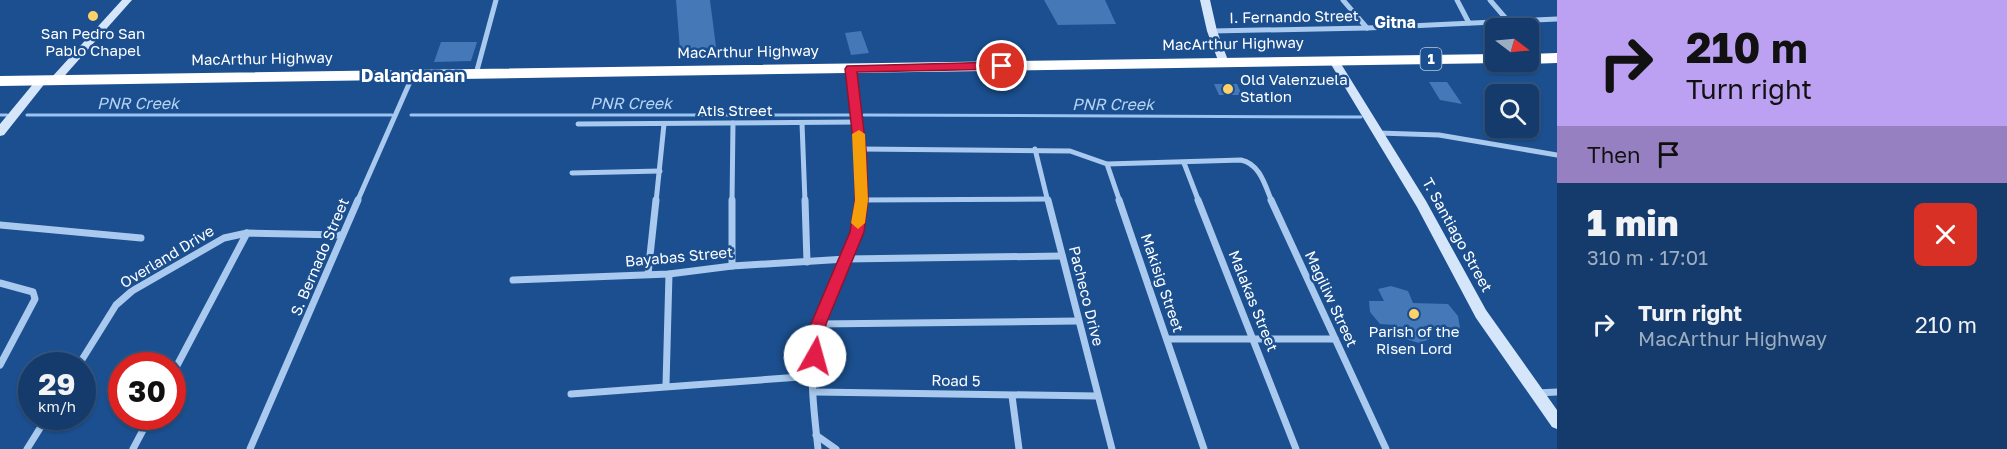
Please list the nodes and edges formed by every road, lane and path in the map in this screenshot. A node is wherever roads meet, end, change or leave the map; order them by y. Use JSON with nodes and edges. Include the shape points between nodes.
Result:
{"nodes":[{"id":1,"x":128,"y":0,"type":"edge"},
{"id":2,"x":496,"y":0,"type":"edge"},
{"id":3,"x":1205,"y":0,"type":"edge"},
{"id":4,"x":1343,"y":0,"type":"edge"},
{"id":5,"x":1457,"y":0,"type":"edge"},
{"id":6,"x":1490,"y":0,"type":"edge"},
{"id":7,"x":1505,"y":18,"type":"edge"},
{"id":8,"x":1557,"y":19,"type":"edge"},
{"id":9,"x":1539,"y":20,"type":"edge"},
{"id":10,"x":1485,"y":22,"type":"edge"},
{"id":11,"x":1469,"y":23,"type":"junction"},
{"id":12,"x":1367,"y":28,"type":"junction"},
{"id":13,"x":1212,"y":31,"type":"junction"},
{"id":14,"x":1557,"y":58,"type":"edge"},
{"id":15,"x":1485,"y":59,"type":"edge"},
{"id":16,"x":1539,"y":59,"type":"edge"},
{"id":17,"x":1334,"y":61,"type":"junction"},
{"id":18,"x":1224,"y":63,"type":"junction"},
{"id":19,"x":851,"y":69,"type":"junction"},
{"id":20,"x":476,"y":74,"type":"junction"},
{"id":21,"x":413,"y":75,"type":"junction"},
{"id":22,"x":49,"y":80,"type":"junction"},
{"id":23,"x":0,"y":81,"type":"edge"},
{"id":24,"x":857,"y":122,"type":"junction"},
{"id":25,"x":734,"y":123,"type":"junction"},
{"id":26,"x":802,"y":123,"type":"junction"},
{"id":27,"x":578,"y":124,"type":"dead end"},
{"id":28,"x":664,"y":124,"type":"junction"},
{"id":29,"x":0,"y":132,"type":"edge"},
{"id":30,"x":1379,"y":133,"type":"junction"},
{"id":31,"x":860,"y":149,"type":"junction"},
{"id":32,"x":1035,"y":149,"type":"junction"},
{"id":33,"x":1557,"y":155,"type":"edge"},
{"id":34,"x":1184,"y":162,"type":"junction"},
{"id":35,"x":1107,"y":164,"type":"junction"},
{"id":36,"x":660,"y":171,"type":"junction"},
{"id":37,"x":572,"y":173,"type":"dead end"},
{"id":38,"x":1048,"y":199,"type":"junction"},
{"id":39,"x":861,"y":200,"type":"junction"},
{"id":40,"x":0,"y":225,"type":"edge"},
{"id":41,"x":247,"y":233,"type":"junction"},
{"id":42,"x":342,"y":235,"type":"junction"},
{"id":43,"x":141,"y":238,"type":"dead end"},
{"id":44,"x":1062,"y":255,"type":"junction"},
{"id":45,"x":846,"y":259,"type":"junction"},
{"id":46,"x":807,"y":262,"type":"junction"},
{"id":47,"x":732,"y":266,"type":"junction"},
{"id":48,"x":648,"y":274,"type":"junction"},
{"id":49,"x":669,"y":274,"type":"junction"},
{"id":50,"x":513,"y":280,"type":"dead end"},
{"id":51,"x":0,"y":283,"type":"edge"},
{"id":52,"x":1078,"y":321,"type":"junction"},
{"id":53,"x":819,"y":324,"type":"junction"},
{"id":54,"x":1167,"y":339,"type":"junction"},
{"id":55,"x":1335,"y":339,"type":"junction"},
{"id":56,"x":1254,"y":340,"type":"junction"},
{"id":57,"x":87,"y":352,"type":"edge"},
{"id":58,"x":184,"y":352,"type":"edge"},
{"id":59,"x":0,"y":365,"type":"edge"},
{"id":60,"x":814,"y":376,"type":"junction"},
{"id":61,"x":666,"y":386,"type":"junction"},
{"id":62,"x":815,"y":392,"type":"junction"},
{"id":63,"x":1557,"y":392,"type":"edge"},
{"id":64,"x":1535,"y":393,"type":"junction"},
{"id":65,"x":571,"y":394,"type":"dead end"},
{"id":66,"x":1012,"y":396,"type":"junction"},
{"id":67,"x":1097,"y":396,"type":"junction"},
{"id":68,"x":1552,"y":410,"type":"edge"},
{"id":69,"x":1557,"y":422,"type":"edge"},
{"id":70,"x":39,"y":430,"type":"edge"},
{"id":71,"x":143,"y":430,"type":"edge"},
{"id":72,"x":816,"y":435,"type":"junction"},
{"id":73,"x":27,"y":449,"type":"edge"},
{"id":74,"x":133,"y":449,"type":"edge"},
{"id":75,"x":250,"y":449,"type":"edge"},
{"id":76,"x":818,"y":449,"type":"edge"},
{"id":77,"x":836,"y":449,"type":"edge"},
{"id":78,"x":1019,"y":449,"type":"edge"},
{"id":79,"x":1112,"y":449,"type":"edge"},
{"id":80,"x":1204,"y":449,"type":"edge"},
{"id":81,"x":1296,"y":449,"type":"edge"},
{"id":82,"x":1386,"y":449,"type":"edge"}],
"edges":[{"from":1,"to":22,"type":"main road"},
{"from":2,"to":20,"type":"street"},
{"from":3,"to":13,"type":"main road"},
{"from":4,"to":12,"type":"street"},
{"from":5,"to":11,"type":"street"},
{"from":6,"to":7,"type":"street"},
{"from":8,"to":9,"type":"street","name":"I. Fernando Street"},
{"from":10,"to":11,"type":"street","name":"I. Fernando Street"},
{"from":11,"to":12,"type":"street","name":"I. Fernando Street"},
{"from":12,"to":13,"type":"street","name":"I. Fernando Street"},
{"from":13,"to":18,"type":"main road"},
{"from":14,"to":16,"type":"highway"},
{"from":15,"to":17,"type":"highway","name":"MacArthur Highway","number":"1"},
{"from":17,"to":18,"type":"highway","name":"MacArthur Highway","number":"1"},
{"from":17,"to":30,"type":"main road","name":"T. Santiago Street"},
{"from":18,"to":19,"type":"highway","name":"MacArthur Highway","number":"1"},
{"from":19,"to":20,"type":"highway","name":"MacArthur Highway","number":"1"},
{"from":19,"to":24,"type":"street"},
{"from":20,"to":21,"type":"highway","name":"MacArthur Highway","number":"1"},
{"from":21,"to":22,"type":"highway","name":"MacArthur Highway","number":"1"},
{"from":21,"to":42,"type":"street","name":"S. Bernado Street"},
{"from":22,"to":23,"type":"highway","name":"MacArthur Highway","number":"1"},
{"from":22,"to":29,"type":"main road"},
{"from":24,"to":26,"type":"street","name":"Atis Street"},
{"from":24,"to":31,"type":"street"},
{"from":25,"to":26,"type":"street","name":"Atis Street"},
{"from":25,"to":28,"type":"street","name":"Atis Street"},
{"from":25,"to":47,"type":"street"},
{"from":26,"to":46,"type":"street"},
{"from":27,"to":28,"type":"street","name":"Atis Street"},
{"from":28,"to":36,"type":"street"},
{"from":30,"to":33,"type":"street","via":[[1439,135]]},
{"from":30,"to":64,"type":"main road","name":"T. Santiago Street","via":[[1481,314]]},
{"from":31,"to":32,"type":"street"},
{"from":31,"to":39,"type":"street"},
{"from":32,"to":35,"type":"street","via":[[1070,151]]},
{"from":32,"to":38,"type":"street","name":"Pacheco Drive"},
{"from":34,"to":35,"type":"street"},
{"from":34,"to":55,"type":"street","name":"Magiliw Street","via":[[1250,162],[1257,169]]},
{"from":34,"to":56,"type":"street","name":"Malakas Street"},
{"from":35,"to":54,"type":"street","name":"Makisig Street"},
{"from":36,"to":37,"type":"street"},
{"from":36,"to":48,"type":"street"},
{"from":38,"to":39,"type":"street"},
{"from":38,"to":44,"type":"street","name":"Pacheco Drive"},
{"from":39,"to":45,"type":"street","via":[[857,232]]},
{"from":40,"to":43,"type":"street"},
{"from":41,"to":42,"type":"street","name":"Overland Drive"},
{"from":41,"to":57,"type":"street","name":"Overland Drive","via":[[224,238],[132,291],[116,305]]},
{"from":41,"to":58,"type":"street"},
{"from":42,"to":75,"type":"street","name":"S. Bernado Street"},
{"from":44,"to":45,"type":"street","name":"Bayabas Street"},
{"from":44,"to":52,"type":"street","name":"Pacheco Drive"},
{"from":45,"to":46,"type":"street","name":"Bayabas Street"},
{"from":45,"to":53,"type":"street"},
{"from":46,"to":47,"type":"street","name":"Bayabas Street"},
{"from":47,"to":49,"type":"street","name":"Bayabas Street"},
{"from":48,"to":49,"type":"street","name":"Bayabas Street"},
{"from":48,"to":50,"type":"street","name":"Bayabas Street"},
{"from":49,"to":61,"type":"street"},
{"from":51,"to":59,"type":"street","via":[[33,292],[35,299]]},
{"from":52,"to":53,"type":"street"},
{"from":52,"to":67,"type":"street","name":"Pacheco Drive"},
{"from":53,"to":60,"type":"street"},
{"from":54,"to":56,"type":"street"},
{"from":54,"to":80,"type":"street","name":"Makisig Street"},
{"from":55,"to":56,"type":"street"},
{"from":55,"to":82,"type":"street","name":"Magiliw Street"},
{"from":56,"to":81,"type":"street","name":"Malakas Street"},
{"from":60,"to":61,"type":"street"},
{"from":60,"to":62,"type":"street"},
{"from":61,"to":65,"type":"street"},
{"from":62,"to":66,"type":"street","name":"Road 5"},
{"from":62,"to":72,"type":"street"},
{"from":63,"to":64,"type":"street"},
{"from":64,"to":68,"type":"main road","name":"T. Santiago Street"},
{"from":66,"to":67,"type":"street","name":"Road 5"},
{"from":66,"to":78,"type":"street"},
{"from":67,"to":79,"type":"street","name":"Pacheco Drive"},
{"from":68,"to":69,"type":"main road","name":"T. Santiago Street"},
{"from":70,"to":73,"type":"street"},
{"from":71,"to":74,"type":"street"},
{"from":72,"to":76,"type":"street"},
{"from":72,"to":77,"type":"street"}]}
